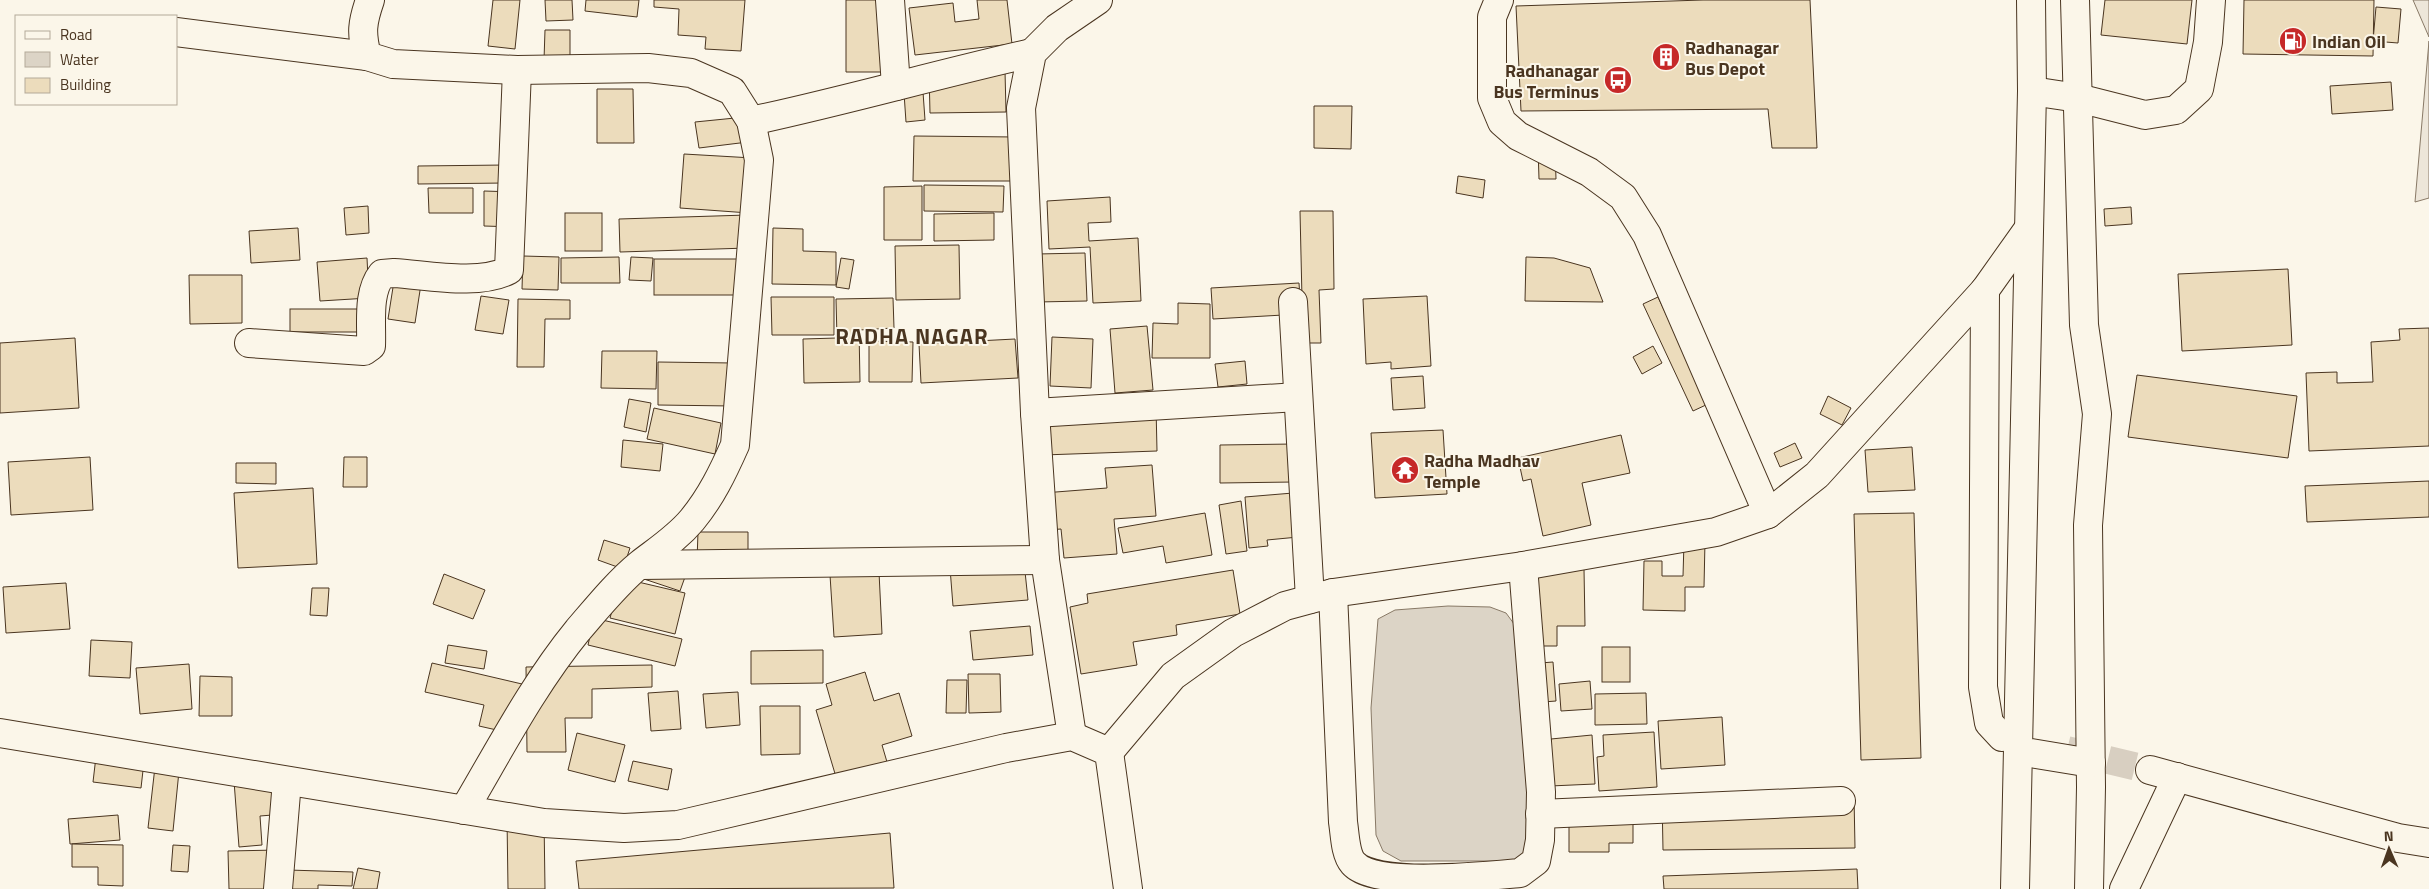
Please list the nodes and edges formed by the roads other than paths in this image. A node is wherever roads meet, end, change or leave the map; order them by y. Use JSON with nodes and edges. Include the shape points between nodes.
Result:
{"nodes":[{"id":1,"x":370,"y":0,"type":"edge"},
{"id":2,"x":890,"y":0,"type":"edge"},
{"id":3,"x":1098,"y":0,"type":"edge"},
{"id":4,"x":1499,"y":0,"type":"edge"},
{"id":5,"x":2031,"y":0,"type":"edge"},
{"id":6,"x":2075,"y":0,"type":"edge"},
{"id":7,"x":2211,"y":0,"type":"edge"},
{"id":8,"x":178,"y":32,"type":"edge"},
{"id":9,"x":1032,"y":53,"type":"junction"},
{"id":10,"x":366,"y":56,"type":"junction"},
{"id":11,"x":517,"y":70,"type":"junction"},
{"id":12,"x":896,"y":86,"type":"junction"},
{"id":13,"x":2032,"y":91,"type":"junction"},
{"id":14,"x":2078,"y":98,"type":"junction"},
{"id":15,"x":751,"y":121,"type":"junction"},
{"id":16,"x":2029,"y":228,"type":"junction"},
{"id":17,"x":1985,"y":290,"type":"junction"},
{"id":18,"x":1293,"y":302,"type":"dead end"},
{"id":19,"x":250,"y":343,"type":"dead end"},
{"id":20,"x":1298,"y":397,"type":"junction"},
{"id":21,"x":1035,"y":413,"type":"junction"},
{"id":22,"x":1768,"y":514,"type":"junction"},
{"id":23,"x":1045,"y":560,"type":"junction"},
{"id":24,"x":640,"y":565,"type":"junction"},
{"id":25,"x":1523,"y":566,"type":"junction"},
{"id":26,"x":1321,"y":596,"type":"junction"},
{"id":27,"x":0,"y":734,"type":"edge"},
{"id":28,"x":1072,"y":736,"type":"junction"},
{"id":29,"x":2010,"y":744,"type":"junction"},
{"id":30,"x":1109,"y":752,"type":"junction"},
{"id":31,"x":2091,"y":763,"type":"junction"},
{"id":32,"x":2150,"y":770,"type":"tunnel mouth"},
{"id":33,"x":2177,"y":777,"type":"junction"},
{"id":34,"x":287,"y":781,"type":"junction"},
{"id":35,"x":1841,"y":801,"type":"dead end"},
{"id":36,"x":464,"y":810,"type":"junction"},
{"id":37,"x":1540,"y":814,"type":"junction"},
{"id":38,"x":2429,"y":843,"type":"edge"},
{"id":39,"x":1368,"y":881,"type":"edge"},
{"id":40,"x":278,"y":889,"type":"edge"},
{"id":41,"x":1128,"y":889,"type":"edge"},
{"id":42,"x":2014,"y":889,"type":"edge"},
{"id":43,"x":2089,"y":889,"type":"edge"},
{"id":44,"x":2124,"y":889,"type":"edge"}],
"edges":[{"from":1,"to":10,"type":"street","via":[[362,22]]},
{"from":2,"to":12,"type":"street"},
{"from":3,"to":9,"type":"street","via":[[1058,28]]},
{"from":4,"to":22,"type":"street","via":[[1492,17],[1492,98],[1502,122],[1518,136],[1589,172],[1623,197],[1647,235]]},
{"from":5,"to":13,"type":"street"},
{"from":6,"to":14,"type":"street"},
{"from":7,"to":14,"type":"street","via":[[2208,42],[2199,88],[2176,110],[2145,115]]},
{"from":8,"to":10,"type":"street"},
{"from":9,"to":12,"type":"street"},
{"from":9,"to":21,"type":"street","via":[[1021,108]]},
{"from":10,"to":11,"type":"street","via":[[393,64]]},
{"from":11,"to":15,"type":"street","via":[[648,68],[690,73],[732,91]]},
{"from":11,"to":19,"type":"street","via":[[509,270],[498,276],[477,278],[394,272],[382,274],[372,294],[371,346],[364,351]]},
{"from":12,"to":15,"type":"street","via":[[851,100]]},
{"from":13,"to":14,"type":"street"},
{"from":13,"to":16,"type":"street"},
{"from":14,"to":31,"type":"street","via":[[2084,325],[2097,414],[2088,526]]},
{"from":15,"to":24,"type":"street","via":[[759,160],[735,445],[719,482],[692,520],[665,547]]},
{"from":16,"to":17,"type":"street"},
{"from":16,"to":29,"type":"street"},
{"from":17,"to":22,"type":"street","via":[[1817,475]]},
{"from":17,"to":29,"type":"street","via":[[1983,687],[1989,723]]},
{"from":18,"to":20,"type":"street"},
{"from":20,"to":21,"type":"street"},
{"from":20,"to":26,"type":"street"},
{"from":21,"to":23,"type":"street"},
{"from":22,"to":25,"type":"street","via":[[1716,532]]},
{"from":23,"to":24,"type":"street"},
{"from":23,"to":28,"type":"street"},
{"from":24,"to":36,"type":"street","via":[[612,591],[545,673]]},
{"from":25,"to":26,"type":"street"},
{"from":25,"to":37,"type":"street","via":[[1541,792]]},
{"from":26,"to":30,"type":"street","via":[[1285,606],[1233,633],[1173,676]]},
{"from":26,"to":39,"type":"street","via":[[1346,845],[1352,863]]},
{"from":27,"to":34,"type":"street"},
{"from":28,"to":30,"type":"street"},
{"from":28,"to":36,"type":"street","via":[[1006,748],[678,825],[624,828],[544,823]]},
{"from":29,"to":31,"type":"street"},
{"from":29,"to":42,"type":"street"},
{"from":30,"to":41,"type":"street"},
{"from":31,"to":43,"type":"street"},
{"from":32,"to":33,"type":"street"},
{"from":33,"to":38,"type":"street","via":[[2398,838]]},
{"from":33,"to":44,"type":"street"},
{"from":34,"to":36,"type":"street"},
{"from":34,"to":40,"type":"street"},
{"from":35,"to":37,"type":"street"},
{"from":37,"to":39,"type":"street","via":[[1536,862],[1520,873]]}]}
